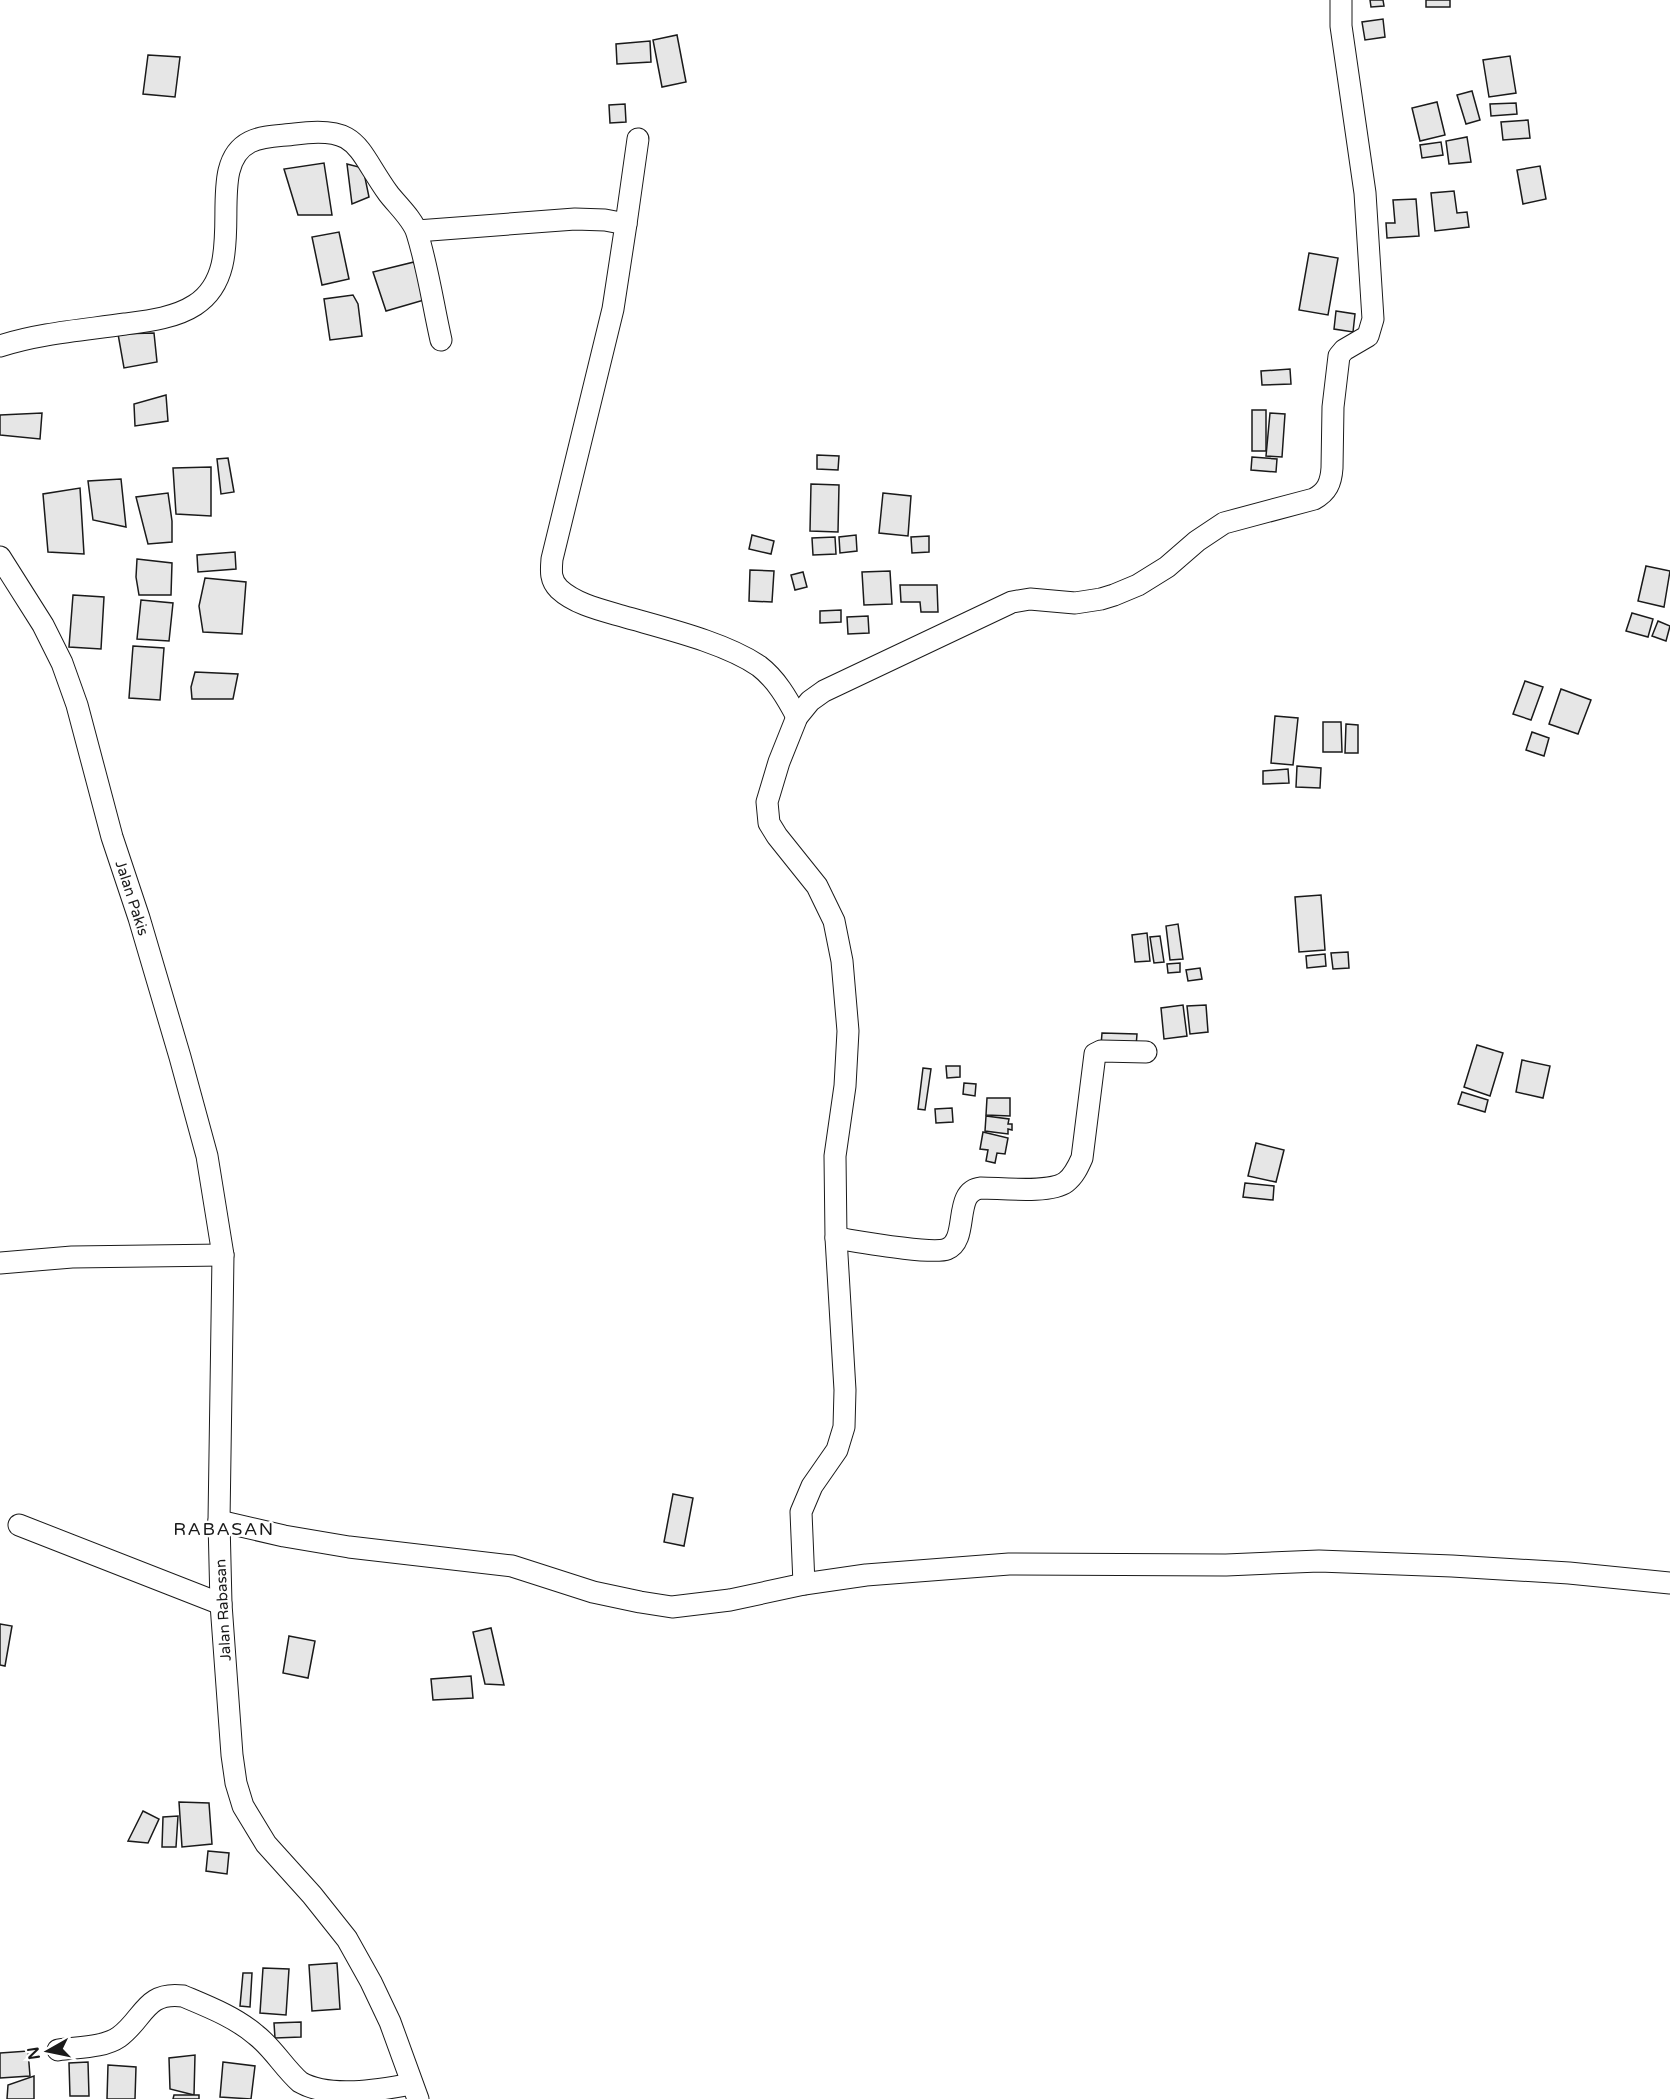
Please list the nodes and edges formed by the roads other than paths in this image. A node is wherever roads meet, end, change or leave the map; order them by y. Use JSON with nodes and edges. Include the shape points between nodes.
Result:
{"nodes":[{"id":1,"x":1341,"y":0,"type":"edge"},
{"id":2,"x":638,"y":139,"type":"dead end"},
{"id":3,"x":626,"y":224,"type":"junction"},
{"id":4,"x":417,"y":231,"type":"junction"},
{"id":5,"x":441,"y":340,"type":"dead end"},
{"id":6,"x":0,"y":346,"type":"edge"},
{"id":7,"x":0,"y":557,"type":"edge"},
{"id":8,"x":798,"y":717,"type":"junction"},
{"id":9,"x":1146,"y":1052,"type":"dead end"},
{"id":10,"x":836,"y":1238,"type":"junction"},
{"id":11,"x":223,"y":1255,"type":"junction"},
{"id":12,"x":0,"y":1263,"type":"edge"},
{"id":13,"x":219,"y":1521,"type":"junction"},
{"id":14,"x":19,"y":1525,"type":"dead end"},
{"id":15,"x":1670,"y":1583,"type":"edge"},
{"id":16,"x":804,"y":1584,"type":"junction"},
{"id":17,"x":221,"y":1604,"type":"junction"},
{"id":18,"x":58,"y":2050,"type":"dead end"},
{"id":19,"x":415,"y":2091,"type":"edge"}],
"edges":[{"from":1,"to":8,"type":"street","via":[[1341,26],[1365,193],[1373,319],[1368,336],[1339,356],[1332,468],[1325,492],[1314,499],[1212,530],[1167,567],[1138,585],[1101,600],[1012,602],[824,692],[810,701]]},
{"from":2,"to":3,"type":"street"},
{"from":3,"to":4,"type":"street","via":[[575,219]]},
{"from":3,"to":8,"type":"street","via":[[613,309],[552,559],[553,580],[574,599],[705,641],[758,666],[771,677]]},
{"from":4,"to":5,"type":"street"},
{"from":4,"to":6,"type":"street","via":[[360,149],[346,138],[320,130],[263,138],[244,146],[232,163],[224,266],[213,288],[196,305],[159,319],[40,336]]},
{"from":7,"to":11,"type":"street","name":"Jalan Pakis","via":[[43,625],[77,705],[207,1156]]},
{"from":8,"to":10,"type":"street","via":[[779,762],[767,813],[777,836],[826,903],[842,961],[848,1031],[835,1156]]},
{"from":9,"to":10,"type":"street","via":[[1095,1054],[1082,1158],[1071,1178],[1062,1185],[973,1190],[966,1200],[956,1242],[947,1249],[923,1250]]},
{"from":10,"to":16,"type":"street","via":[[844,1427],[837,1450],[812,1486],[801,1512]]},
{"from":11,"to":12,"type":"street","via":[[72,1257]]},
{"from":11,"to":13,"type":"street","name":"Jalan Rabasan"},
{"from":13,"to":16,"type":"street","via":[[349,1547],[512,1566],[593,1592],[672,1607],[730,1600]]},
{"from":13,"to":17,"type":"street","name":"Jalan Rabasan"},
{"from":14,"to":17,"type":"street"},
{"from":15,"to":16,"type":"street","via":[[1557,1572],[1319,1561],[1226,1565],[988,1564]]},
{"from":17,"to":19,"type":"street","name":"Jalan Rabasan","via":[[232,1755],[243,1806],[266,1844],[347,1939],[390,2022]]},
{"from":18,"to":19,"type":"street","via":[[112,2040],[155,2000],[175,1995],[240,2022],[313,2090]]}]}
